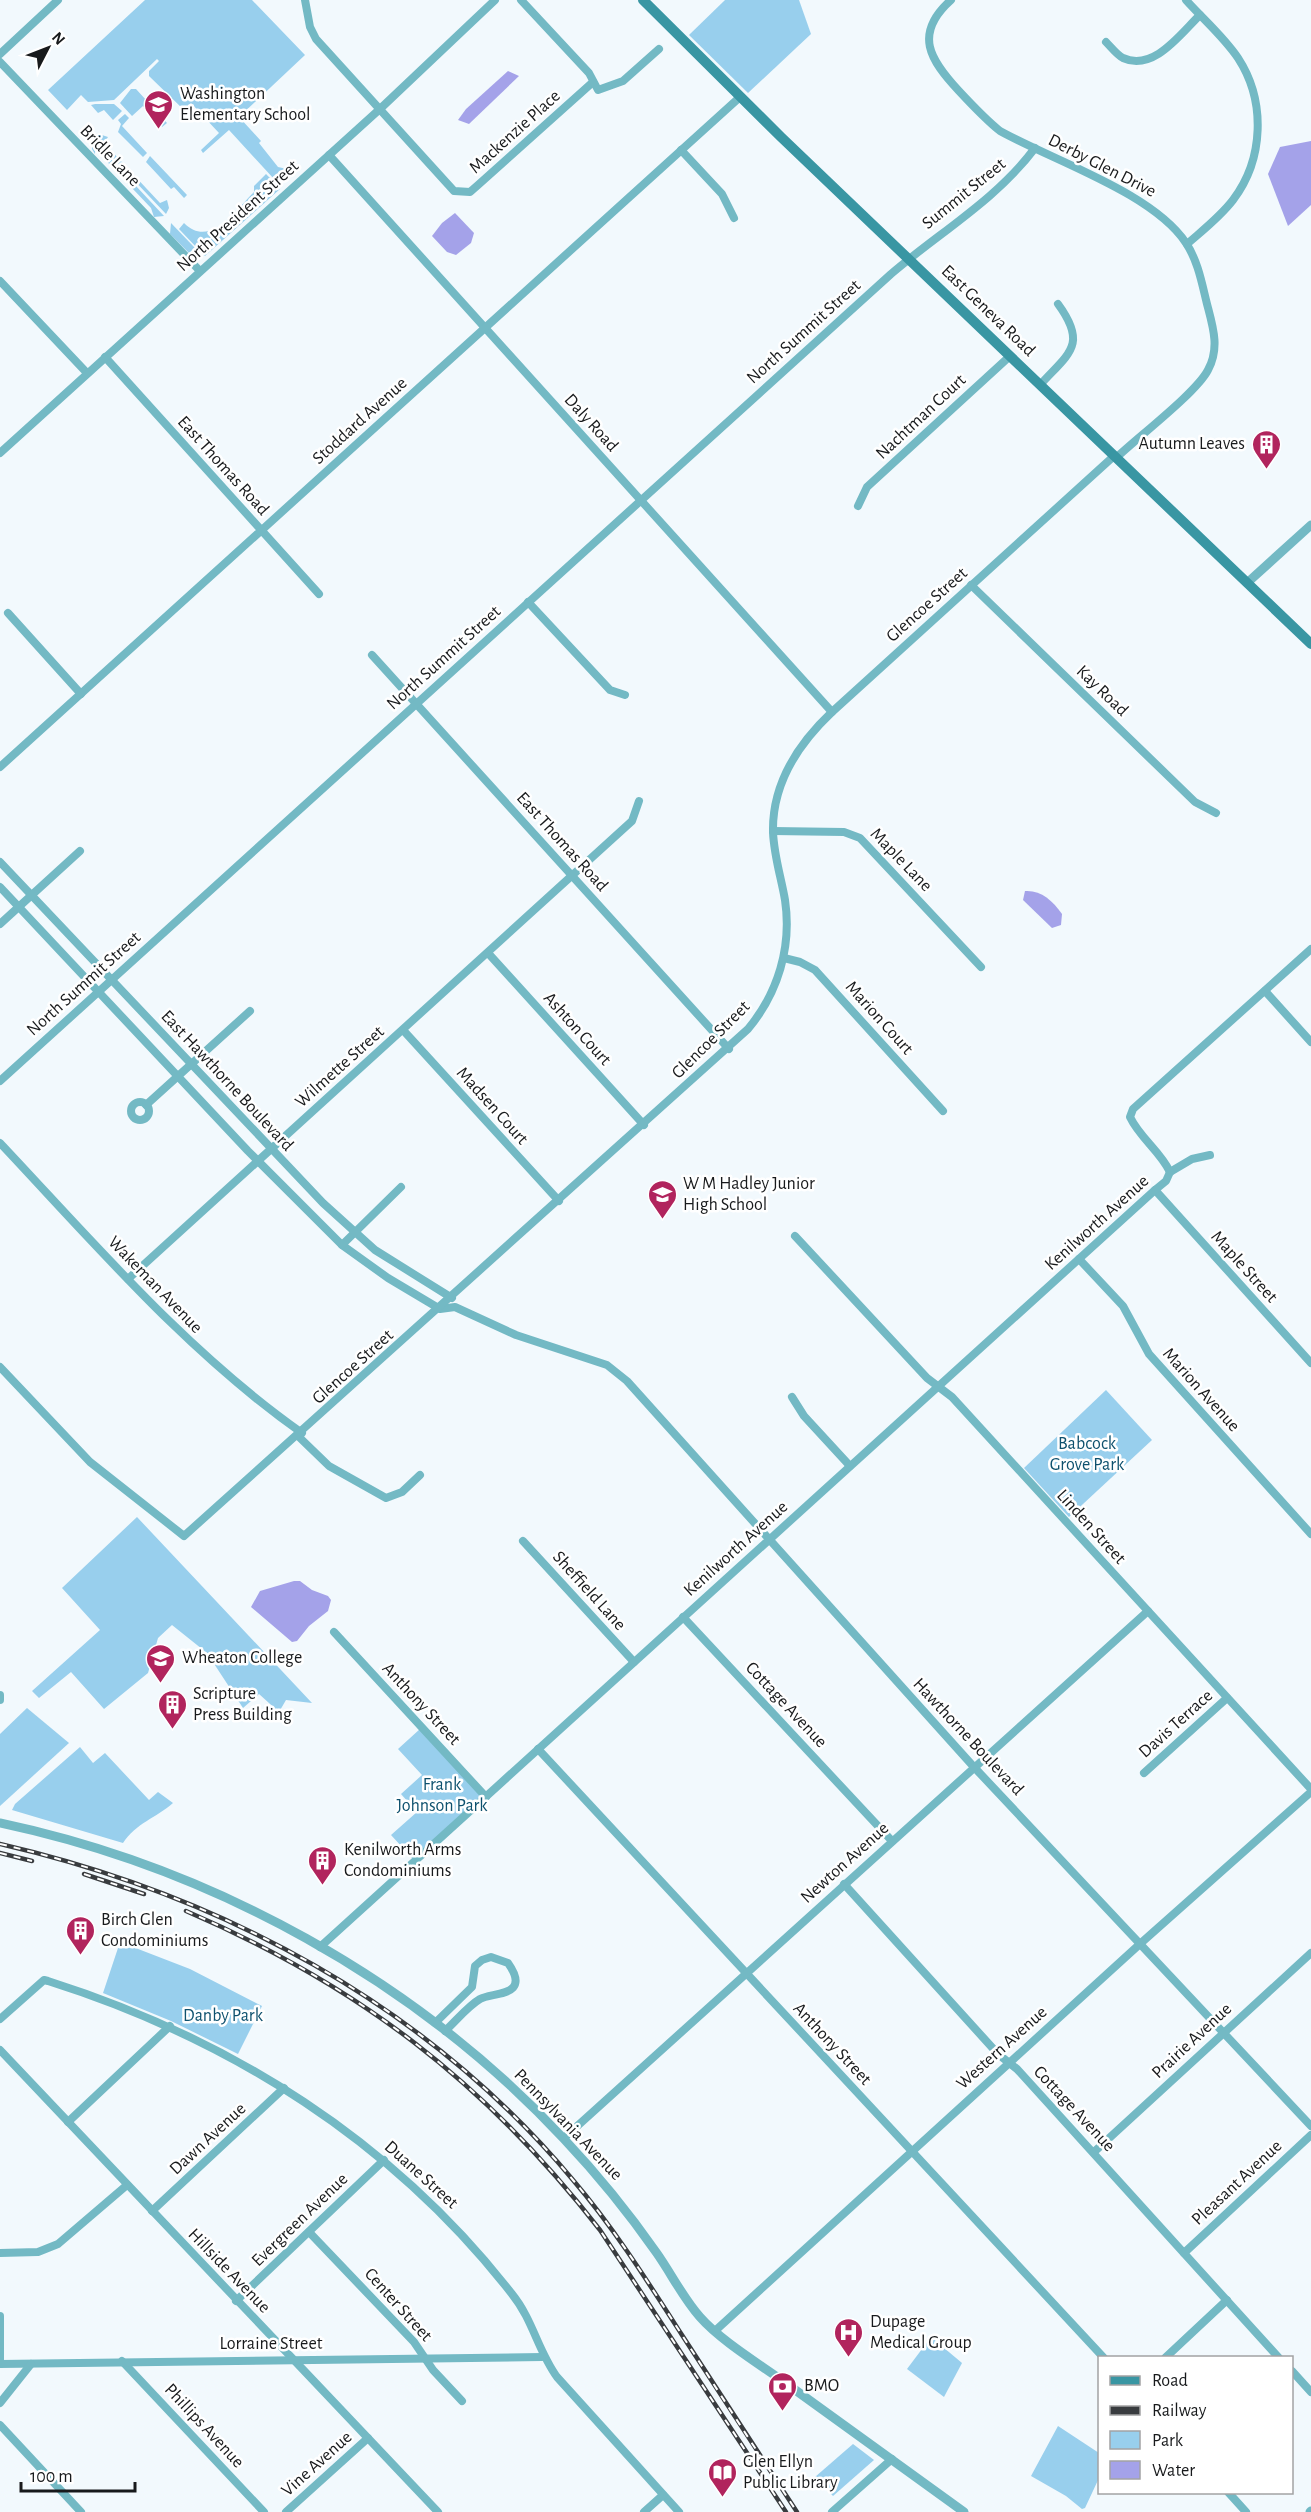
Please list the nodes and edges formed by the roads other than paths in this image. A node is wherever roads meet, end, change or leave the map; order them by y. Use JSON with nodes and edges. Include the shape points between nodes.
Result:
{"nodes":[{"id":1,"x":58,"y":0,"type":"edge"},
{"id":2,"x":305,"y":0,"type":"edge"},
{"id":3,"x":495,"y":0,"type":"edge"},
{"id":4,"x":521,"y":0,"type":"edge"},
{"id":5,"x":643,"y":0,"type":"edge"},
{"id":6,"x":951,"y":0,"type":"edge"},
{"id":7,"x":1186,"y":0,"type":"edge"},
{"id":8,"x":1200,"y":15,"type":"junction"},
{"id":9,"x":1106,"y":42,"type":"dead end"},
{"id":10,"x":659,"y":49,"type":"dead end"},
{"id":11,"x":0,"y":54,"type":"edge"},
{"id":12,"x":0,"y":62,"type":"edge"},
{"id":13,"x":593,"y":82,"type":"junction"},
{"id":14,"x":740,"y":97,"type":"junction"},
{"id":15,"x":381,"y":108,"type":"junction"},
{"id":16,"x":1035,"y":148,"type":"junction"},
{"id":17,"x":681,"y":150,"type":"junction"},
{"id":18,"x":329,"y":155,"type":"junction"},
{"id":19,"x":734,"y":218,"type":"dead end"},
{"id":20,"x":1187,"y":244,"type":"junction"},
{"id":21,"x":909,"y":258,"type":"junction"},
{"id":22,"x":199,"y":270,"type":"junction"},
{"id":23,"x":0,"y":281,"type":"edge"},
{"id":24,"x":1058,"y":304,"type":"dead end"},
{"id":25,"x":485,"y":328,"type":"junction"},
{"id":26,"x":1216,"y":348,"type":"joint"},
{"id":27,"x":1010,"y":356,"type":"junction"},
{"id":28,"x":105,"y":357,"type":"junction"},
{"id":29,"x":87,"y":373,"type":"junction"},
{"id":30,"x":1040,"y":385,"type":"junction"},
{"id":31,"x":0,"y":453,"type":"edge"},
{"id":32,"x":1115,"y":457,"type":"junction"},
{"id":33,"x":640,"y":500,"type":"junction"},
{"id":34,"x":858,"y":506,"type":"dead end"},
{"id":35,"x":1311,"y":525,"type":"edge"},
{"id":36,"x":260,"y":531,"type":"junction"},
{"id":37,"x":1247,"y":584,"type":"junction"},
{"id":38,"x":971,"y":585,"type":"junction"},
{"id":39,"x":319,"y":594,"type":"dead end"},
{"id":40,"x":528,"y":602,"type":"junction"},
{"id":41,"x":8,"y":613,"type":"dead end"},
{"id":42,"x":1311,"y":644,"type":"edge"},
{"id":43,"x":372,"y":655,"type":"dead end"},
{"id":44,"x":81,"y":694,"type":"junction"},
{"id":45,"x":625,"y":695,"type":"dead end"},
{"id":46,"x":416,"y":704,"type":"junction"},
{"id":47,"x":832,"y":712,"type":"junction"},
{"id":48,"x":0,"y":767,"type":"edge"},
{"id":49,"x":639,"y":801,"type":"dead end"},
{"id":50,"x":1216,"y":813,"type":"dead end"},
{"id":51,"x":773,"y":831,"type":"junction"},
{"id":52,"x":80,"y":851,"type":"dead end"},
{"id":53,"x":0,"y":862,"type":"edge"},
{"id":54,"x":572,"y":876,"type":"junction"},
{"id":55,"x":0,"y":887,"type":"edge"},
{"id":56,"x":32,"y":895,"type":"junction"},
{"id":57,"x":19,"y":907,"type":"junction"},
{"id":58,"x":0,"y":924,"type":"edge"},
{"id":59,"x":1311,"y":949,"type":"edge"},
{"id":60,"x":488,"y":953,"type":"junction"},
{"id":61,"x":784,"y":958,"type":"junction"},
{"id":62,"x":981,"y":967,"type":"dead end"},
{"id":63,"x":111,"y":980,"type":"junction"},
{"id":64,"x":1265,"y":991,"type":"junction"},
{"id":65,"x":99,"y":992,"type":"junction"},
{"id":66,"x":250,"y":1011,"type":"dead end"},
{"id":67,"x":403,"y":1030,"type":"junction"},
{"id":68,"x":1311,"y":1042,"type":"edge"},
{"id":69,"x":729,"y":1049,"type":"junction"},
{"id":70,"x":191,"y":1065,"type":"junction"},
{"id":71,"x":178,"y":1077,"type":"junction"},
{"id":72,"x":0,"y":1081,"type":"edge"},
{"id":73,"x":146,"y":1105,"type":"dead end"},
{"id":74,"x":943,"y":1111,"type":"dead end"},
{"id":75,"x":644,"y":1125,"type":"junction"},
{"id":76,"x":0,"y":1143,"type":"edge"},
{"id":77,"x":271,"y":1151,"type":"junction"},
{"id":78,"x":1210,"y":1155,"type":"dead end"},
{"id":79,"x":259,"y":1161,"type":"junction"},
{"id":80,"x":1170,"y":1172,"type":"junction"},
{"id":81,"x":401,"y":1187,"type":"dead end"},
{"id":82,"x":1155,"y":1190,"type":"junction"},
{"id":83,"x":559,"y":1202,"type":"junction"},
{"id":84,"x":354,"y":1232,"type":"junction"},
{"id":85,"x":795,"y":1236,"type":"dead end"},
{"id":86,"x":342,"y":1245,"type":"junction"},
{"id":87,"x":1079,"y":1259,"type":"junction"},
{"id":88,"x":128,"y":1279,"type":"junction"},
{"id":89,"x":452,"y":1299,"type":"junction"},
{"id":90,"x":440,"y":1309,"type":"junction"},
{"id":91,"x":1311,"y":1363,"type":"edge"},
{"id":92,"x":0,"y":1367,"type":"edge"},
{"id":93,"x":937,"y":1388,"type":"junction"},
{"id":94,"x":792,"y":1397,"type":"dead end"},
{"id":95,"x":302,"y":1432,"type":"junction"},
{"id":96,"x":850,"y":1466,"type":"junction"},
{"id":97,"x":420,"y":1475,"type":"dead end"},
{"id":98,"x":1311,"y":1534,"type":"edge"},
{"id":99,"x":768,"y":1540,"type":"junction"},
{"id":100,"x":523,"y":1541,"type":"dead end"},
{"id":101,"x":1148,"y":1611,"type":"junction"},
{"id":102,"x":683,"y":1617,"type":"junction"},
{"id":103,"x":334,"y":1632,"type":"dead end"},
{"id":104,"x":634,"y":1662,"type":"junction"},
{"id":105,"x":1227,"y":1698,"type":"junction"},
{"id":106,"x":538,"y":1749,"type":"junction"},
{"id":107,"x":974,"y":1766,"type":"junction"},
{"id":108,"x":1144,"y":1773,"type":"dead end"},
{"id":109,"x":1311,"y":1791,"type":"edge"},
{"id":110,"x":486,"y":1797,"type":"junction"},
{"id":111,"x":0,"y":1823,"type":"edge"},
{"id":112,"x":891,"y":1841,"type":"junction"},
{"id":113,"x":844,"y":1884,"type":"junction"},
{"id":114,"x":1141,"y":1943,"type":"junction"},
{"id":115,"x":320,"y":1947,"type":"junction"},
{"id":116,"x":1311,"y":1953,"type":"edge"},
{"id":117,"x":746,"y":1973,"type":"junction"},
{"id":118,"x":0,"y":2019,"type":"edge"},
{"id":119,"x":435,"y":2023,"type":"junction"},
{"id":120,"x":170,"y":2026,"type":"junction"},
{"id":121,"x":446,"y":2031,"type":"junction"},
{"id":122,"x":1224,"y":2031,"type":"junction"},
{"id":123,"x":0,"y":2050,"type":"edge"},
{"id":124,"x":1008,"y":2063,"type":"junction"},
{"id":125,"x":284,"y":2088,"type":"junction"},
{"id":126,"x":68,"y":2122,"type":"junction"},
{"id":127,"x":1311,"y":2126,"type":"edge"},
{"id":128,"x":1311,"y":2135,"type":"edge"},
{"id":129,"x":564,"y":2138,"type":"junction"},
{"id":130,"x":912,"y":2150,"type":"junction"},
{"id":131,"x":1094,"y":2152,"type":"junction"},
{"id":132,"x":384,"y":2160,"type":"junction"},
{"id":133,"x":127,"y":2185,"type":"junction"},
{"id":134,"x":152,"y":2211,"type":"junction"},
{"id":135,"x":309,"y":2232,"type":"junction"},
{"id":136,"x":0,"y":2253,"type":"edge"},
{"id":137,"x":1184,"y":2253,"type":"junction"},
{"id":138,"x":1227,"y":2300,"type":"junction"},
{"id":139,"x":236,"y":2301,"type":"junction"},
{"id":140,"x":0,"y":2316,"type":"edge"},
{"id":141,"x":716,"y":2330,"type":"junction"},
{"id":142,"x":1102,"y":2356,"type":"edge"},
{"id":143,"x":1168,"y":2356,"type":"edge"},
{"id":144,"x":1277,"y":2356,"type":"edge"},
{"id":145,"x":424,"y":2357,"type":"junction"},
{"id":146,"x":542,"y":2357,"type":"junction"},
{"id":147,"x":295,"y":2360,"type":"junction"},
{"id":148,"x":122,"y":2361,"type":"junction"},
{"id":149,"x":0,"y":2364,"type":"edge"},
{"id":150,"x":31,"y":2364,"type":"junction"},
{"id":151,"x":1293,"y":2372,"type":"edge"},
{"id":152,"x":1311,"y":2392,"type":"edge"},
{"id":153,"x":462,"y":2401,"type":"dead end"},
{"id":154,"x":0,"y":2403,"type":"edge"},
{"id":155,"x":0,"y":2425,"type":"edge"},
{"id":156,"x":368,"y":2438,"type":"junction"},
{"id":157,"x":892,"y":2459,"type":"junction"},
{"id":158,"x":663,"y":2494,"type":"junction"},
{"id":159,"x":1229,"y":2494,"type":"edge"},
{"id":160,"x":836,"y":2511,"type":"edge"},
{"id":161,"x":81,"y":2512,"type":"edge"},
{"id":162,"x":264,"y":2512,"type":"edge"},
{"id":163,"x":286,"y":2512,"type":"edge"},
{"id":164,"x":438,"y":2512,"type":"edge"},
{"id":165,"x":644,"y":2512,"type":"edge"},
{"id":166,"x":679,"y":2512,"type":"edge"},
{"id":167,"x":964,"y":2512,"type":"edge"},
{"id":168,"x":1246,"y":2512,"type":"edge"}],
"edges":[{"from":1,"to":11,"type":"street"},
{"from":2,"to":15,"type":"street","name":"Mackenzie Place","via":[[316,39]]},
{"from":3,"to":15,"type":"street","name":"North President Street"},
{"from":4,"to":13,"type":"street"},
{"from":5,"to":14,"type":"main road","name":"East Geneva Road"},
{"from":6,"to":16,"type":"street","name":"Derby Glen Drive","via":[[934,20],[928,42],[935,62],[983,117],[1000,131]]},
{"from":7,"to":8,"type":"street"},
{"from":8,"to":9,"type":"street","via":[[1160,53],[1148,59],[1123,58]]},
{"from":8,"to":20,"type":"street","via":[[1245,70],[1254,95],[1259,132],[1251,167],[1238,193]]},
{"from":10,"to":13,"type":"street","via":[[623,81],[598,90]]},
{"from":12,"to":22,"type":"street","name":"Bridle Lane"},
{"from":13,"to":15,"type":"street","name":"Mackenzie Place","via":[[470,192],[454,191]]},
{"from":14,"to":17,"type":"street","name":"Stoddard Avenue"},
{"from":14,"to":21,"type":"main road","name":"East Geneva Road"},
{"from":15,"to":18,"type":"street","name":"North President Street"},
{"from":16,"to":20,"type":"street","name":"Derby Glen Drive","via":[[1145,204]]},
{"from":16,"to":21,"type":"street","name":"Summit Street","via":[[1012,177],[982,204]]},
{"from":17,"to":19,"type":"street","via":[[722,194]]},
{"from":17,"to":25,"type":"street","name":"Stoddard Avenue"},
{"from":18,"to":22,"type":"street","name":"North President Street"},
{"from":18,"to":25,"type":"street","name":"Daly Road"},
{"from":20,"to":26,"type":"street","name":"Derby Glen Drive","via":[[1213,324]]},
{"from":21,"to":27,"type":"main road","name":"East Geneva Road"},
{"from":21,"to":33,"type":"street","name":"North Summit Street"},
{"from":22,"to":28,"type":"street","name":"North President Street"},
{"from":23,"to":29,"type":"street"},
{"from":24,"to":30,"type":"street","via":[[1071,322],[1074,339],[1070,353]]},
{"from":25,"to":33,"type":"street","name":"Daly Road"},
{"from":25,"to":36,"type":"street","name":"Stoddard Avenue"},
{"from":26,"to":32,"type":"street","name":"Glencoe Street","via":[[1199,382]]},
{"from":27,"to":30,"type":"main road","name":"East Geneva Road"},
{"from":27,"to":34,"type":"street","name":"Nachtman Court","via":[[867,487]]},
{"from":28,"to":29,"type":"street","name":"North President Street"},
{"from":28,"to":36,"type":"street","name":"East Thomas Road"},
{"from":29,"to":31,"type":"street","name":"North President Street"},
{"from":30,"to":32,"type":"main road","name":"East Geneva Road"},
{"from":32,"to":37,"type":"main road","name":"East Geneva Road"},
{"from":32,"to":38,"type":"street","name":"Glencoe Street"},
{"from":33,"to":40,"type":"street","name":"North Summit Street"},
{"from":33,"to":47,"type":"street","name":"Daly Road"},
{"from":35,"to":37,"type":"street"},
{"from":36,"to":39,"type":"street","name":"East Thomas Road"},
{"from":36,"to":44,"type":"street","name":"Stoddard Avenue"},
{"from":37,"to":42,"type":"main road","name":"East Geneva Road"},
{"from":38,"to":47,"type":"street","name":"Glencoe Street"},
{"from":38,"to":50,"type":"street","name":"Kay Road","via":[[1196,802]]},
{"from":40,"to":45,"type":"street","via":[[610,690]]},
{"from":40,"to":46,"type":"street","name":"North Summit Street"},
{"from":41,"to":44,"type":"street"},
{"from":43,"to":46,"type":"street","name":"East Thomas Road"},
{"from":44,"to":48,"type":"street","name":"Stoddard Avenue"},
{"from":46,"to":54,"type":"street","name":"East Thomas Road"},
{"from":46,"to":63,"type":"street","name":"North Summit Street"},
{"from":47,"to":51,"type":"street","name":"Glencoe Street","via":[[809,734],[788,766],[777,800]]},
{"from":49,"to":54,"type":"street","name":"Wilmette Street","via":[[632,820]]},
{"from":51,"to":61,"type":"street","name":"Glencoe Street","via":[[787,914]]},
{"from":51,"to":62,"type":"street","name":"Maple Lane","via":[[844,832],[860,838]]},
{"from":52,"to":56,"type":"street"},
{"from":53,"to":56,"type":"street","name":"East Hawthorne Boulevard"},
{"from":54,"to":60,"type":"street","name":"Wilmette Street"},
{"from":54,"to":69,"type":"street","name":"East Thomas Road"},
{"from":55,"to":57,"type":"street"},
{"from":56,"to":57,"type":"street"},
{"from":56,"to":63,"type":"street","name":"East Hawthorne Boulevard"},
{"from":57,"to":58,"type":"street"},
{"from":57,"to":65,"type":"street"},
{"from":59,"to":64,"type":"street"},
{"from":60,"to":67,"type":"street","name":"Wilmette Street"},
{"from":60,"to":75,"type":"street","name":"Ashton Court"},
{"from":61,"to":69,"type":"street","name":"Glencoe Street","via":[[764,1009]]},
{"from":61,"to":74,"type":"street","name":"Marion Court","via":[[814,970]]},
{"from":63,"to":65,"type":"street","name":"North Summit Street"},
{"from":63,"to":70,"type":"street","name":"East Hawthorne Boulevard"},
{"from":64,"to":68,"type":"street"},
{"from":64,"to":80,"type":"street","via":[[1133,1109],[1130,1117],[1136,1129]]},
{"from":65,"to":71,"type":"street"},
{"from":65,"to":72,"type":"street","name":"North Summit Street"},
{"from":66,"to":70,"type":"street"},
{"from":67,"to":77,"type":"street","name":"Wilmette Street"},
{"from":67,"to":83,"type":"street","name":"Madsen Court"},
{"from":69,"to":75,"type":"street","name":"Glencoe Street"},
{"from":70,"to":71,"type":"street"},
{"from":70,"to":77,"type":"street","name":"East Hawthorne Boulevard"},
{"from":71,"to":73,"type":"street"},
{"from":71,"to":79,"type":"street"},
{"from":75,"to":83,"type":"street","name":"Glencoe Street"},
{"from":76,"to":88,"type":"street","name":"Wakeman Avenue"},
{"from":77,"to":79,"type":"street","name":"Wilmette Street"},
{"from":77,"to":84,"type":"street","name":"East Hawthorne Boulevard"},
{"from":78,"to":80,"type":"street","via":[[1192,1159]]},
{"from":79,"to":86,"type":"street"},
{"from":79,"to":88,"type":"street","name":"Wilmette Street"},
{"from":80,"to":82,"type":"street","name":"Kenilworth Avenue"},
{"from":81,"to":84,"type":"street"},
{"from":82,"to":87,"type":"street","name":"Kenilworth Avenue"},
{"from":82,"to":91,"type":"street","name":"Maple Street"},
{"from":83,"to":89,"type":"street","name":"Glencoe Street"},
{"from":84,"to":86,"type":"street"},
{"from":84,"to":89,"type":"street","name":"East Hawthorne Boulevard","via":[[403,1270]]},
{"from":85,"to":93,"type":"street","name":"Linden Street"},
{"from":86,"to":90,"type":"street"},
{"from":87,"to":93,"type":"street","name":"Kenilworth Avenue"},
{"from":87,"to":98,"type":"street","name":"Marion Avenue","via":[[1123,1306],[1149,1354]]},
{"from":88,"to":95,"type":"street","name":"Wakeman Avenue","via":[[226,1376]]},
{"from":89,"to":90,"type":"street","name":"Glencoe Street"},
{"from":90,"to":95,"type":"street","name":"Glencoe Street"},
{"from":90,"to":99,"type":"street","name":"Hawthorne Boulevard","via":[[455,1307],[516,1335],[607,1365],[627,1381]]},
{"from":92,"to":95,"type":"street","name":"Glencoe Street","via":[[90,1462],[184,1536]]},
{"from":93,"to":96,"type":"street","name":"Kenilworth Avenue"},
{"from":93,"to":101,"type":"street","name":"Linden Street","via":[[952,1396]]},
{"from":94,"to":96,"type":"street","via":[[804,1416]]},
{"from":95,"to":97,"type":"street","via":[[298,1436],[329,1466],[386,1498],[402,1492]]},
{"from":96,"to":99,"type":"street","name":"Kenilworth Avenue"},
{"from":99,"to":102,"type":"street","name":"Kenilworth Avenue"},
{"from":99,"to":107,"type":"street","name":"Hawthorne Boulevard"},
{"from":100,"to":104,"type":"street","name":"Sheffield Lane"},
{"from":101,"to":105,"type":"street","name":"Linden Street"},
{"from":101,"to":107,"type":"street","name":"Newton Avenue"},
{"from":102,"to":104,"type":"street","name":"Kenilworth Avenue"},
{"from":102,"to":112,"type":"street","name":"Cottage Avenue"},
{"from":103,"to":110,"type":"street","name":"Anthony Street"},
{"from":104,"to":106,"type":"street","name":"Kenilworth Avenue"},
{"from":105,"to":108,"type":"street","name":"Davis Terrace"},
{"from":105,"to":109,"type":"street","name":"Linden Street"},
{"from":106,"to":110,"type":"street","name":"Kenilworth Avenue"},
{"from":106,"to":117,"type":"street","name":"Anthony Street"},
{"from":107,"to":112,"type":"street","name":"Newton Avenue"},
{"from":107,"to":114,"type":"street","name":"Hawthorne Boulevard"},
{"from":109,"to":114,"type":"street","name":"Western Avenue"},
{"from":110,"to":115,"type":"street","name":"Kenilworth Avenue"},
{"from":111,"to":115,"type":"street","name":"Pennsylvania Avenue","via":[[86,1844],[216,1894]]},
{"from":112,"to":113,"type":"street","name":"Newton Avenue"},
{"from":113,"to":117,"type":"street","name":"Newton Avenue"},
{"from":113,"to":124,"type":"street","name":"Cottage Avenue"},
{"from":114,"to":122,"type":"street","name":"Hawthorne Boulevard"},
{"from":114,"to":124,"type":"street","name":"Western Avenue"},
{"from":115,"to":119,"type":"street","name":"Pennsylvania Avenue"},
{"from":116,"to":122,"type":"street","name":"Prairie Avenue"},
{"from":117,"to":129,"type":"street","name":"Newton Avenue"},
{"from":117,"to":130,"type":"street","name":"Anthony Street"},
{"from":118,"to":120,"type":"street","name":"Duane Street","via":[[44,1980]]},
{"from":119,"to":121,"type":"street","name":"Pennsylvania Avenue"},
{"from":119,"to":121,"type":"street","via":[[472,1987],[475,1966],[482,1960],[491,1957],[508,1963],[514,1981],[511,1989],[504,1995],[479,2000]]},
{"from":120,"to":125,"type":"street","name":"Duane Street"},
{"from":120,"to":126,"type":"street"},
{"from":121,"to":129,"type":"street","name":"Pennsylvania Avenue"},
{"from":122,"to":127,"type":"street","name":"Hawthorne Boulevard"},
{"from":122,"to":131,"type":"street","name":"Prairie Avenue"},
{"from":123,"to":126,"type":"street","name":"Hillside Avenue"},
{"from":124,"to":130,"type":"street","name":"Western Avenue"},
{"from":124,"to":131,"type":"street","name":"Cottage Avenue"},
{"from":125,"to":132,"type":"street","name":"Duane Street"},
{"from":125,"to":134,"type":"street","name":"Dawn Avenue"},
{"from":126,"to":133,"type":"street","name":"Hillside Avenue"},
{"from":128,"to":137,"type":"street","name":"Pleasant Avenue"},
{"from":129,"to":141,"type":"street","name":"Pennsylvania Avenue","via":[[640,2231],[701,2319]]},
{"from":130,"to":141,"type":"street","name":"Western Avenue"},
{"from":130,"to":142,"type":"street","name":"Anthony Street"},
{"from":131,"to":137,"type":"street","name":"Cottage Avenue"},
{"from":132,"to":135,"type":"street","name":"Evergreen Avenue"},
{"from":132,"to":146,"type":"street","name":"Duane Street","via":[[439,2208],[512,2294],[531,2320]]},
{"from":133,"to":134,"type":"street","name":"Hillside Avenue"},
{"from":133,"to":136,"type":"street","via":[[58,2244],[38,2252]]},
{"from":134,"to":139,"type":"street","name":"Hillside Avenue"},
{"from":135,"to":139,"type":"street","name":"Evergreen Avenue"},
{"from":135,"to":145,"type":"street","name":"Center Street"},
{"from":137,"to":138,"type":"street","name":"Cottage Avenue"},
{"from":138,"to":143,"type":"street"},
{"from":138,"to":144,"type":"street","name":"Cottage Avenue"},
{"from":139,"to":147,"type":"street","name":"Hillside Avenue"},
{"from":140,"to":149,"type":"street"},
{"from":141,"to":157,"type":"street","name":"Pennsylvania Avenue"},
{"from":145,"to":146,"type":"street","name":"Lorraine Street"},
{"from":145,"to":147,"type":"street","name":"Lorraine Street"},
{"from":145,"to":153,"type":"street","name":"Center Street"},
{"from":146,"to":158,"type":"street","name":"Duane Street"},
{"from":147,"to":148,"type":"street","name":"Lorraine Street"},
{"from":147,"to":156,"type":"street","name":"Hillside Avenue"},
{"from":148,"to":150,"type":"street","name":"Lorraine Street"},
{"from":148,"to":162,"type":"street","name":"Phillips Avenue"},
{"from":149,"to":150,"type":"street","name":"Lorraine Street"},
{"from":150,"to":154,"type":"street"},
{"from":151,"to":152,"type":"street"},
{"from":155,"to":161,"type":"street"},
{"from":156,"to":163,"type":"street","name":"Vine Avenue"},
{"from":156,"to":164,"type":"street","name":"Hillside Avenue"},
{"from":157,"to":160,"type":"street"},
{"from":157,"to":167,"type":"street","name":"Pennsylvania Avenue"},
{"from":158,"to":165,"type":"street"},
{"from":158,"to":166,"type":"street","name":"Duane Street"},
{"from":159,"to":168,"type":"street"}]}
